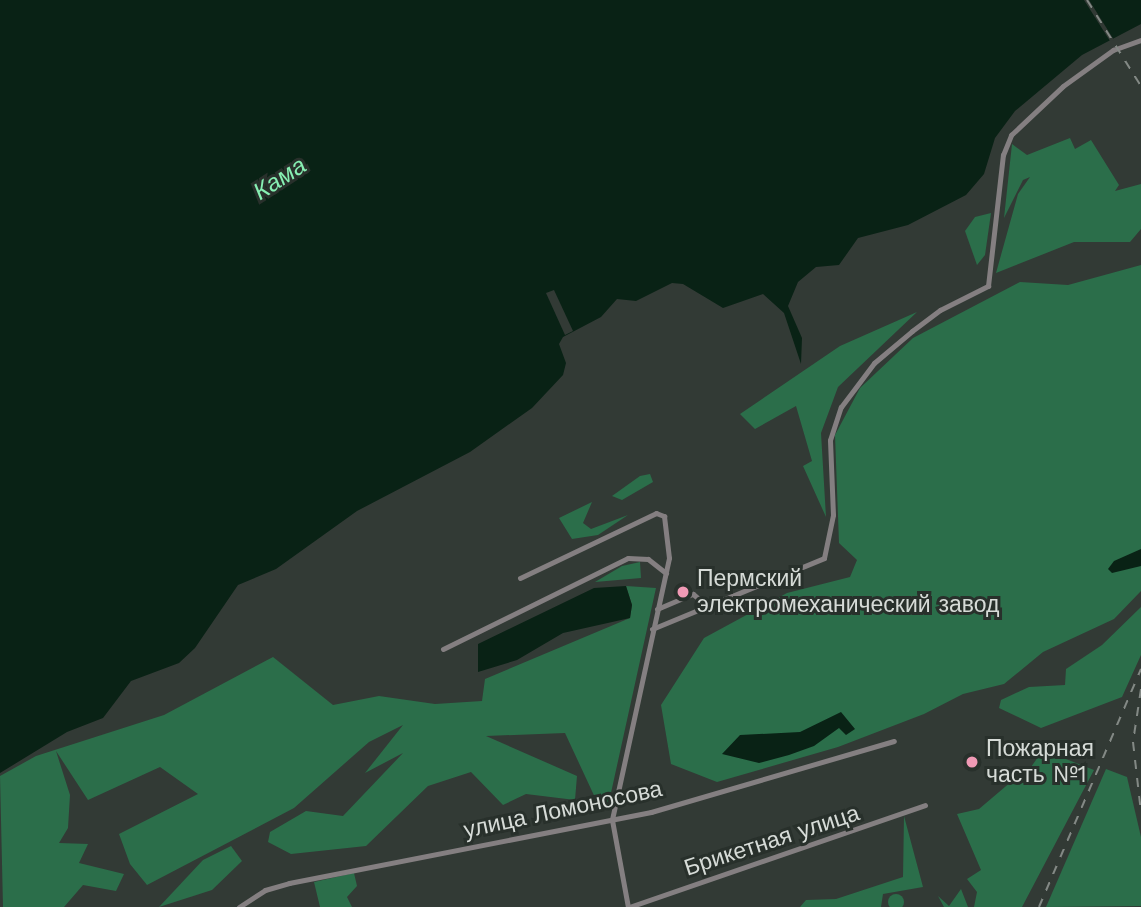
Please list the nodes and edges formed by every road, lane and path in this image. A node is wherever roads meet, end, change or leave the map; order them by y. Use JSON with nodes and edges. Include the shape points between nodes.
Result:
{"nodes":[{"id":1,"x":1141,"y":40,"type":"edge"},
{"id":2,"x":666,"y":573,"type":"junction"},
{"id":3,"x":520,"y":578,"type":"dead end"},
{"id":4,"x":657,"y":609,"type":"junction"},
{"id":5,"x":697,"y":609,"type":"junction"},
{"id":6,"x":652,"y":629,"type":"junction"},
{"id":7,"x":443,"y":649,"type":"dead end"},
{"id":8,"x":894,"y":741,"type":"dead end"},
{"id":9,"x":925,"y":805,"type":"dead end"},
{"id":10,"x":612,"y":820,"type":"junction"},
{"id":11,"x":239,"y":907,"type":"edge"},
{"id":12,"x":629,"y":907,"type":"edge"}],
"edges":[{"from":1,"to":5,"type":"street","via":[[1113,50],[1063,86],[1011,135],[1003,155],[988,286],[940,310],[904,337],[874,363],[841,407],[830,440],[833,515],[827,554],[816,563]]},
{"from":2,"to":3,"type":"street","via":[[670,545],[659,512]]},
{"from":2,"to":4,"type":"street"},
{"from":2,"to":7,"type":"street","via":[[648,559],[628,558]]},
{"from":4,"to":5,"type":"street","via":[[693,594],[701,601]]},
{"from":4,"to":6,"type":"street"},
{"from":5,"to":6,"type":"street"},
{"from":6,"to":10,"type":"street"},
{"from":8,"to":10,"type":"street","name":"улица Ломоносова"},
{"from":9,"to":12,"type":"street","name":"Брикетная улица"},
{"from":10,"to":11,"type":"street","name":"улица Ломоносова","via":[[289,883],[265,890]]},
{"from":10,"to":12,"type":"street"}]}
